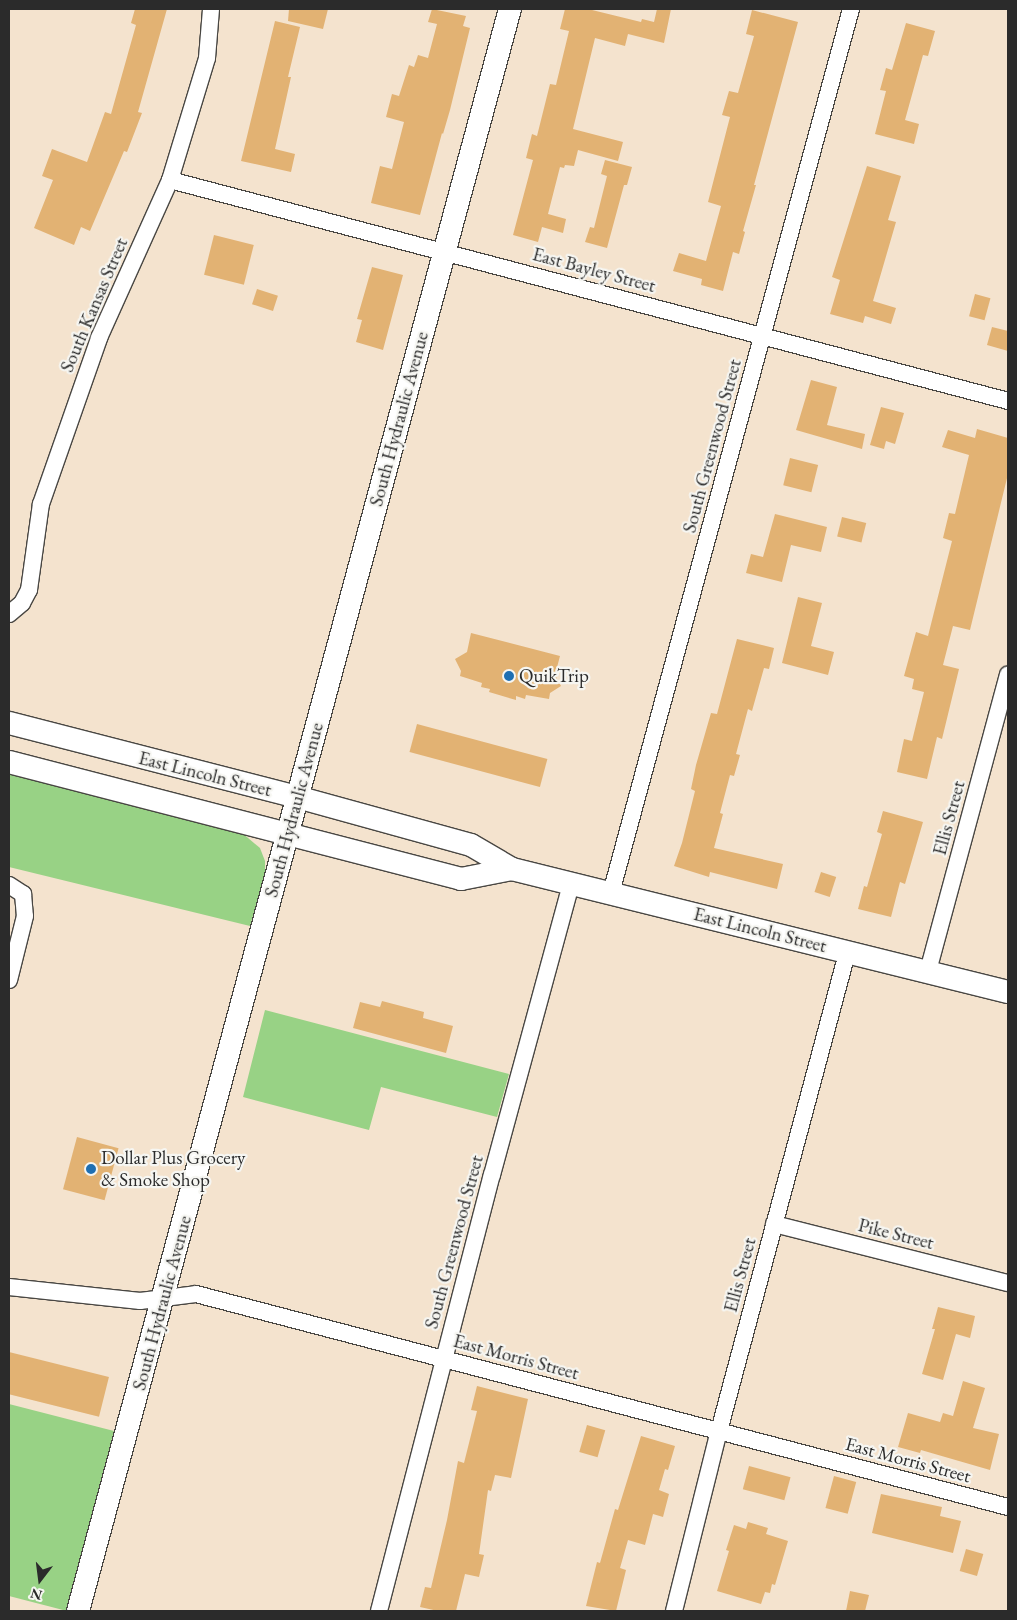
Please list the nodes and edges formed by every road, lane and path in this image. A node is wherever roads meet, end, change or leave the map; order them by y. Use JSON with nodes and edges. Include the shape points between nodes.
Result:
{"nodes":[{"id":1,"x":211,"y":9,"type":"edge"},
{"id":2,"x":510,"y":9,"type":"edge"},
{"id":3,"x":851,"y":9,"type":"edge"},
{"id":4,"x":170,"y":180,"type":"junction"},
{"id":5,"x":445,"y":251,"type":"junction"},
{"id":6,"x":762,"y":336,"type":"junction"},
{"id":7,"x":1008,"y":401,"type":"edge"},
{"id":8,"x":10,"y":614,"type":"edge"},
{"id":9,"x":1008,"y":675,"type":"edge"},
{"id":10,"x":9,"y":723,"type":"edge"},
{"id":11,"x":9,"y":762,"type":"edge"},
{"id":12,"x":297,"y":798,"type":"junction"},
{"id":13,"x":288,"y":833,"type":"junction"},
{"id":14,"x":512,"y":869,"type":"junction"},
{"id":15,"x":571,"y":884,"type":"junction"},
{"id":16,"x":16,"y":890,"type":"edge"},
{"id":17,"x":611,"y":893,"type":"junction"},
{"id":18,"x":848,"y":951,"type":"junction"},
{"id":19,"x":928,"y":972,"type":"junction"},
{"id":20,"x":9,"y":980,"type":"edge"},
{"id":21,"x":1008,"y":992,"type":"edge"},
{"id":22,"x":774,"y":1224,"type":"junction"},
{"id":23,"x":1008,"y":1283,"type":"edge"},
{"id":24,"x":9,"y":1287,"type":"edge"},
{"id":25,"x":164,"y":1298,"type":"junction"},
{"id":26,"x":444,"y":1359,"type":"junction"},
{"id":27,"x":719,"y":1431,"type":"junction"},
{"id":28,"x":1008,"y":1507,"type":"edge"},
{"id":29,"x":78,"y":1611,"type":"edge"},
{"id":30,"x":379,"y":1611,"type":"edge"},
{"id":31,"x":674,"y":1611,"type":"edge"}],
"edges":[{"from":1,"to":4,"type":"street","name":"South Kansas Street","via":[[207,58]]},
{"from":2,"to":5,"type":"street","name":"South Hydraulic Avenue"},
{"from":3,"to":6,"type":"street","name":"South Greenwood Street"},
{"from":4,"to":5,"type":"street","name":"East Bayley Street"},
{"from":4,"to":8,"type":"street","name":"South Kansas Street","via":[[99,338],[41,504],[29,590],[22,603]]},
{"from":5,"to":6,"type":"street","name":"East Bayley Street"},
{"from":5,"to":12,"type":"street","name":"South Hydraulic Avenue"},
{"from":6,"to":7,"type":"street","name":"East Bayley Street"},
{"from":6,"to":17,"type":"street","name":"South Greenwood Street"},
{"from":9,"to":19,"type":"street","name":"Ellis Street"},
{"from":10,"to":12,"type":"street","name":"East Lincoln Street"},
{"from":11,"to":13,"type":"street","name":"East Lincoln Street"},
{"from":12,"to":13,"type":"street","name":"South Hydraulic Avenue"},
{"from":12,"to":14,"type":"street","name":"East Lincoln Street","via":[[471,845]]},
{"from":13,"to":14,"type":"street","name":"East Lincoln Street","via":[[461,879]]},
{"from":13,"to":25,"type":"street","name":"South Hydraulic Avenue"},
{"from":14,"to":15,"type":"street","name":"East Lincoln Street"},
{"from":15,"to":17,"type":"street","name":"East Lincoln Street"},
{"from":15,"to":26,"type":"street","name":"South Greenwood Street"},
{"from":16,"to":20,"type":"street","via":[[25,916]]},
{"from":17,"to":18,"type":"street","name":"East Lincoln Street"},
{"from":18,"to":19,"type":"street","name":"East Lincoln Street"},
{"from":18,"to":22,"type":"street","name":"Ellis Street"},
{"from":19,"to":21,"type":"street","name":"East Lincoln Street"},
{"from":22,"to":23,"type":"street","name":"Pike Street"},
{"from":22,"to":27,"type":"street","name":"Ellis Street"},
{"from":24,"to":25,"type":"street","name":"East Morris Street","via":[[140,1301]]},
{"from":25,"to":26,"type":"street","name":"East Morris Street","via":[[196,1294]]},
{"from":25,"to":29,"type":"street","name":"South Hydraulic Avenue"},
{"from":26,"to":27,"type":"street","name":"East Morris Street"},
{"from":26,"to":30,"type":"street","name":"South Greenwood Street"},
{"from":27,"to":28,"type":"street","name":"East Morris Street"},
{"from":27,"to":31,"type":"street","name":"Ellis Street"}]}
